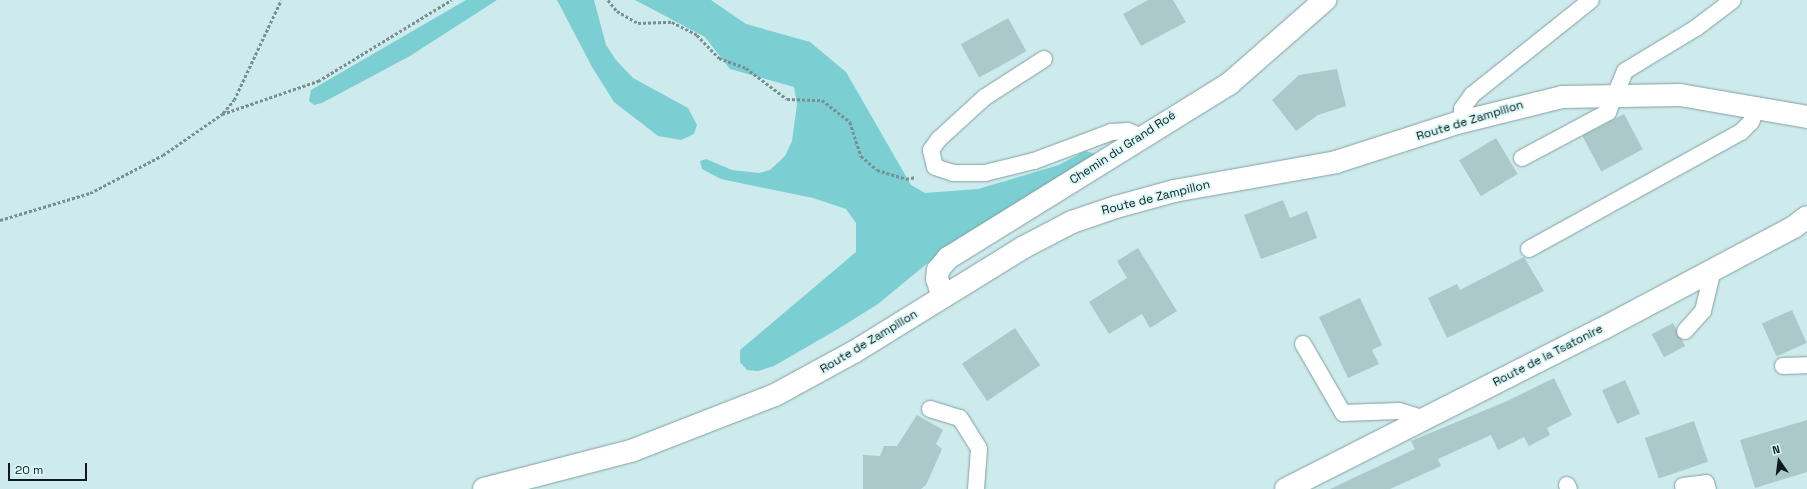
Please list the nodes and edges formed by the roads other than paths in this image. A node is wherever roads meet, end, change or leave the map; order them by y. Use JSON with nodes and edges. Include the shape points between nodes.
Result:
{"nodes":[{"id":1,"x":1325,"y":0,"type":"edge"},
{"id":2,"x":1591,"y":0,"type":"edge"},
{"id":3,"x":1733,"y":0,"type":"edge"},
{"id":4,"x":1044,"y":59,"type":"dead end"},
{"id":5,"x":1614,"y":94,"type":"junction"},
{"id":6,"x":1757,"y":108,"type":"junction"},
{"id":7,"x":1807,"y":117,"type":"edge"},
{"id":8,"x":1463,"y":121,"type":"junction"},
{"id":9,"x":1139,"y":136,"type":"junction"},
{"id":10,"x":1522,"y":158,"type":"dead end"},
{"id":11,"x":1807,"y":217,"type":"edge"},
{"id":12,"x":1529,"y":249,"type":"dead end"},
{"id":13,"x":1714,"y":270,"type":"junction"},
{"id":14,"x":943,"y":297,"type":"junction"},
{"id":15,"x":1685,"y":331,"type":"dead end"},
{"id":16,"x":1303,"y":344,"type":"dead end"},
{"id":17,"x":1807,"y":365,"type":"edge"},
{"id":18,"x":1783,"y":366,"type":"dead end"},
{"id":19,"x":930,"y":409,"type":"dead end"},
{"id":20,"x":1425,"y":419,"type":"junction"},
{"id":21,"x":1682,"y":486,"type":"dead end"},
{"id":22,"x":484,"y":489,"type":"edge"},
{"id":23,"x":976,"y":489,"type":"edge"},
{"id":24,"x":1286,"y":489,"type":"edge"},
{"id":25,"x":1708,"y":489,"type":"edge"}],
"edges":[{"from":1,"to":9,"type":"street","name":"Chemin du Grand Roé","via":[[1229,84]]},
{"from":2,"to":8,"type":"lane","via":[[1472,95],[1462,109]]},
{"from":3,"to":5,"type":"lane","via":[[1670,45],[1629,67],[1620,77]]},
{"from":4,"to":9,"type":"lane","via":[[985,97],[939,139],[931,157],[939,170],[985,173],[1034,161],[1112,132],[1128,131]]},
{"from":5,"to":6,"type":"street","name":"Route de Zampillon","via":[[1680,95]]},
{"from":5,"to":8,"type":"street","name":"Route de Zampillon","via":[[1555,98]]},
{"from":5,"to":10,"type":"lane","via":[[1608,112]]},
{"from":6,"to":7,"type":"street","name":"Route de Zampillon"},
{"from":6,"to":12,"type":"lane","via":[[1751,122],[1741,132]]},
{"from":8,"to":14,"type":"street","name":"Route de Zampillon","via":[[1336,162],[1174,191],[1116,207],[1072,222],[1024,247]]},
{"from":9,"to":14,"type":"street","name":"Chemin du Grand Roé","via":[[948,258],[938,270],[937,279]]},
{"from":11,"to":13,"type":"street","name":"Route de la Tsatonire"},
{"from":13,"to":15,"type":"lane","via":[[1703,311]]},
{"from":13,"to":20,"type":"street","name":"Route de la Tsatonire"},
{"from":14,"to":22,"type":"street","name":"Route de Zampillon","via":[[827,367],[713,421],[631,451]]},
{"from":16,"to":20,"type":"lane","via":[[1343,414],[1399,411]]},
{"from":17,"to":18,"type":"lane"},
{"from":19,"to":23,"type":"lane","via":[[960,418],[979,448]]},
{"from":20,"to":24,"type":"street","name":"Route de la Tsatonire"},
{"from":21,"to":25,"type":"lane","via":[[1706,483]]}]}
